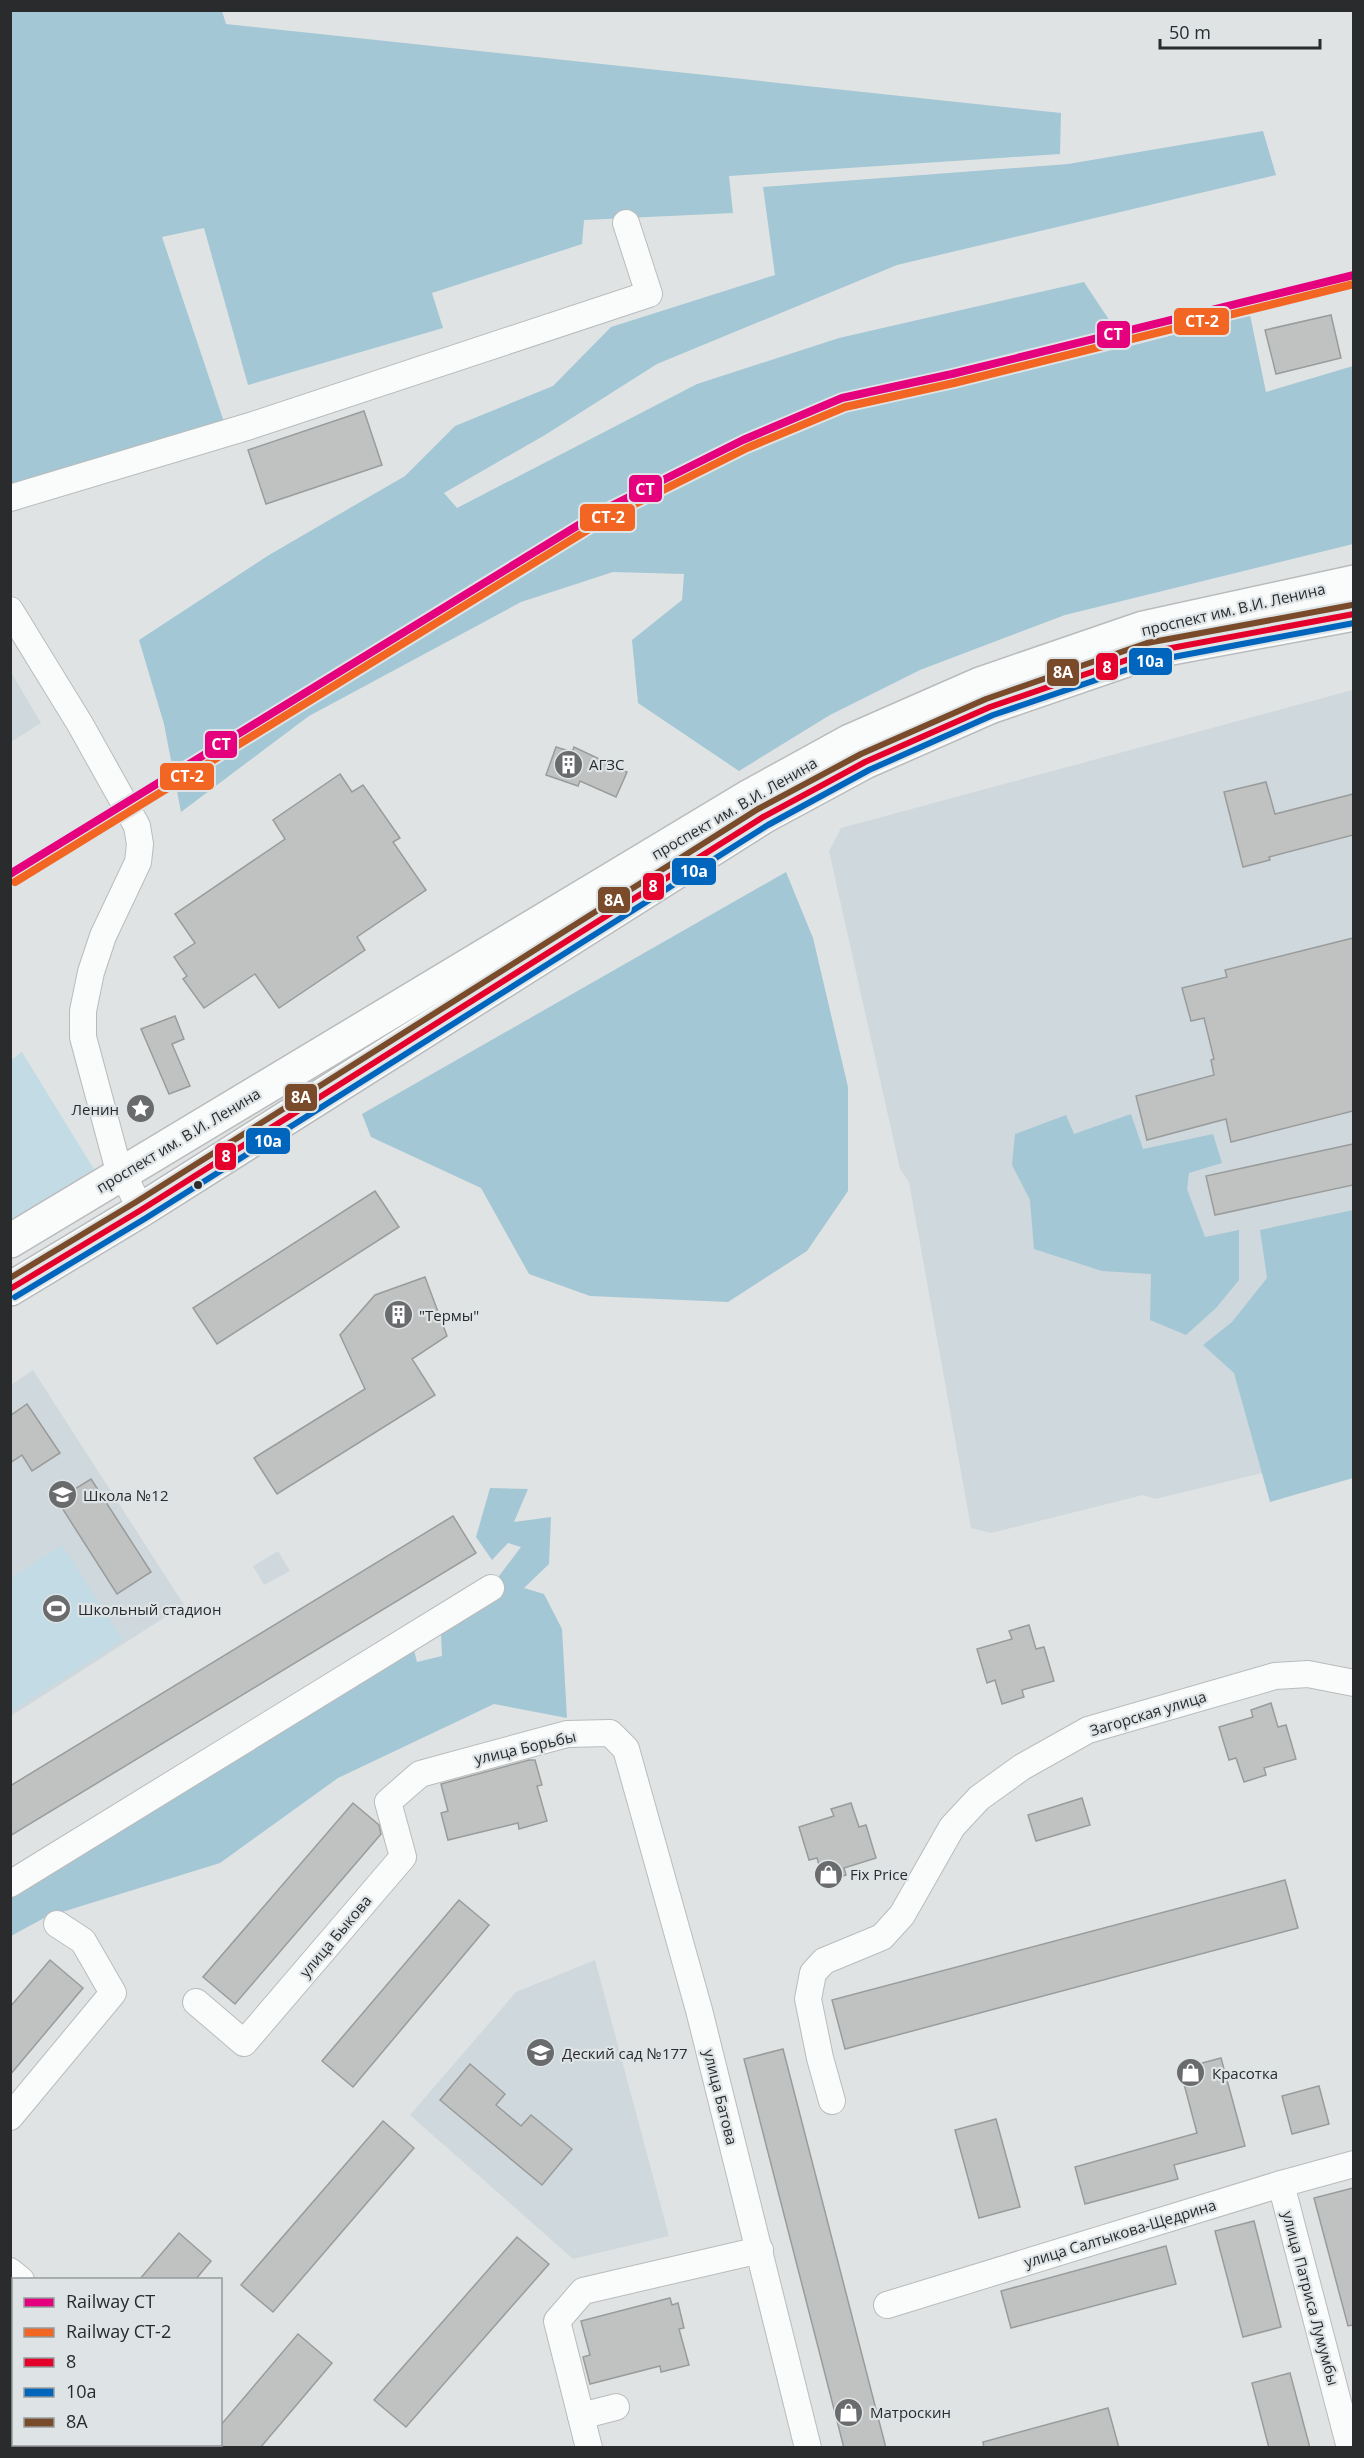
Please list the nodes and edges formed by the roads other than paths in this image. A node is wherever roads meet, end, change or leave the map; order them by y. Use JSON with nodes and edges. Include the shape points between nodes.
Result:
{"nodes":[{"id":1,"x":626,"y":224,"type":"dead end"},
{"id":2,"x":10,"y":498,"type":"edge"},
{"id":3,"x":1353,"y":582,"type":"edge"},
{"id":4,"x":10,"y":610,"type":"edge"},
{"id":5,"x":1353,"y":614,"type":"edge"},
{"id":6,"x":121,"y":1173,"type":"junction"},
{"id":7,"x":141,"y":1210,"type":"junction"},
{"id":8,"x":10,"y":1241,"type":"edge"},
{"id":9,"x":10,"y":1289,"type":"edge"},
{"id":10,"x":491,"y":1588,"type":"dead end"},
{"id":11,"x":1353,"y":1683,"type":"edge"},
{"id":12,"x":626,"y":1749,"type":"joint"},
{"id":13,"x":420,"y":1774,"type":"joint"},
{"id":14,"x":10,"y":1884,"type":"edge"},
{"id":15,"x":57,"y":1924,"type":"dead end"},
{"id":16,"x":196,"y":2002,"type":"dead end"},
{"id":17,"x":832,"y":2101,"type":"dead end"},
{"id":18,"x":10,"y":2116,"type":"edge"},
{"id":19,"x":1353,"y":2164,"type":"edge"},
{"id":20,"x":1281,"y":2184,"type":"junction"},
{"id":21,"x":760,"y":2250,"type":"junction"},
{"id":22,"x":887,"y":2305,"type":"dead end"},
{"id":23,"x":616,"y":2407,"type":"dead end"},
{"id":24,"x":581,"y":2416,"type":"junction"},
{"id":25,"x":589,"y":2448,"type":"edge"},
{"id":26,"x":808,"y":2448,"type":"edge"},
{"id":27,"x":1350,"y":2448,"type":"edge"}],
"edges":[{"from":1,"to":2,"type":"street","via":[[649,294],[250,426]]},
{"from":3,"to":6,"type":"main road","name":"проспект им. В.И. Ленина","via":[[1143,628],[980,684],[850,741],[740,802]]},
{"from":4,"to":6,"type":"street","via":[[80,724],[137,826],[141,844],[138,862],[103,936],[83,1011],[83,1036]]},
{"from":5,"to":7,"type":"main road","name":"проспект им. В.И. Ленина","via":[[1150,652],[990,707],[865,762],[763,817]]},
{"from":6,"to":7,"type":"street"},
{"from":6,"to":8,"type":"main road","name":"проспект им. В.И. Ленина"},
{"from":7,"to":9,"type":"main road","name":"проспект им. В.И. Ленина"},
{"from":10,"to":14,"type":"street"},
{"from":11,"to":17,"type":"street","name":"Загорская улица","via":[[1308,1674],[1275,1676],[1088,1730],[1022,1767],[979,1798],[952,1827],[902,1916],[882,1937],[824,1960],[813,1973],[808,1999]]},
{"from":12,"to":13,"type":"street","name":"улица Борьбы","via":[[610,1733],[567,1734]]},
{"from":12,"to":21,"type":"street","name":"улица Батова","via":[[699,2010]]},
{"from":13,"to":16,"type":"street","name":"улица Быкова","via":[[388,1802],[403,1857],[244,2043]]},
{"from":15,"to":18,"type":"street","via":[[83,1941],[113,1993]]},
{"from":19,"to":20,"type":"street","name":"улица Салтыкова-Щедрина"},
{"from":20,"to":22,"type":"street","name":"улица Салтыкова-Щедрина"},
{"from":20,"to":27,"type":"street","name":"улица Патриса Лумумбы"},
{"from":21,"to":24,"type":"street","via":[[583,2291],[557,2321]]},
{"from":21,"to":26,"type":"street","name":"улица Батова"},
{"from":23,"to":24,"type":"street"},
{"from":24,"to":25,"type":"street"}]}
